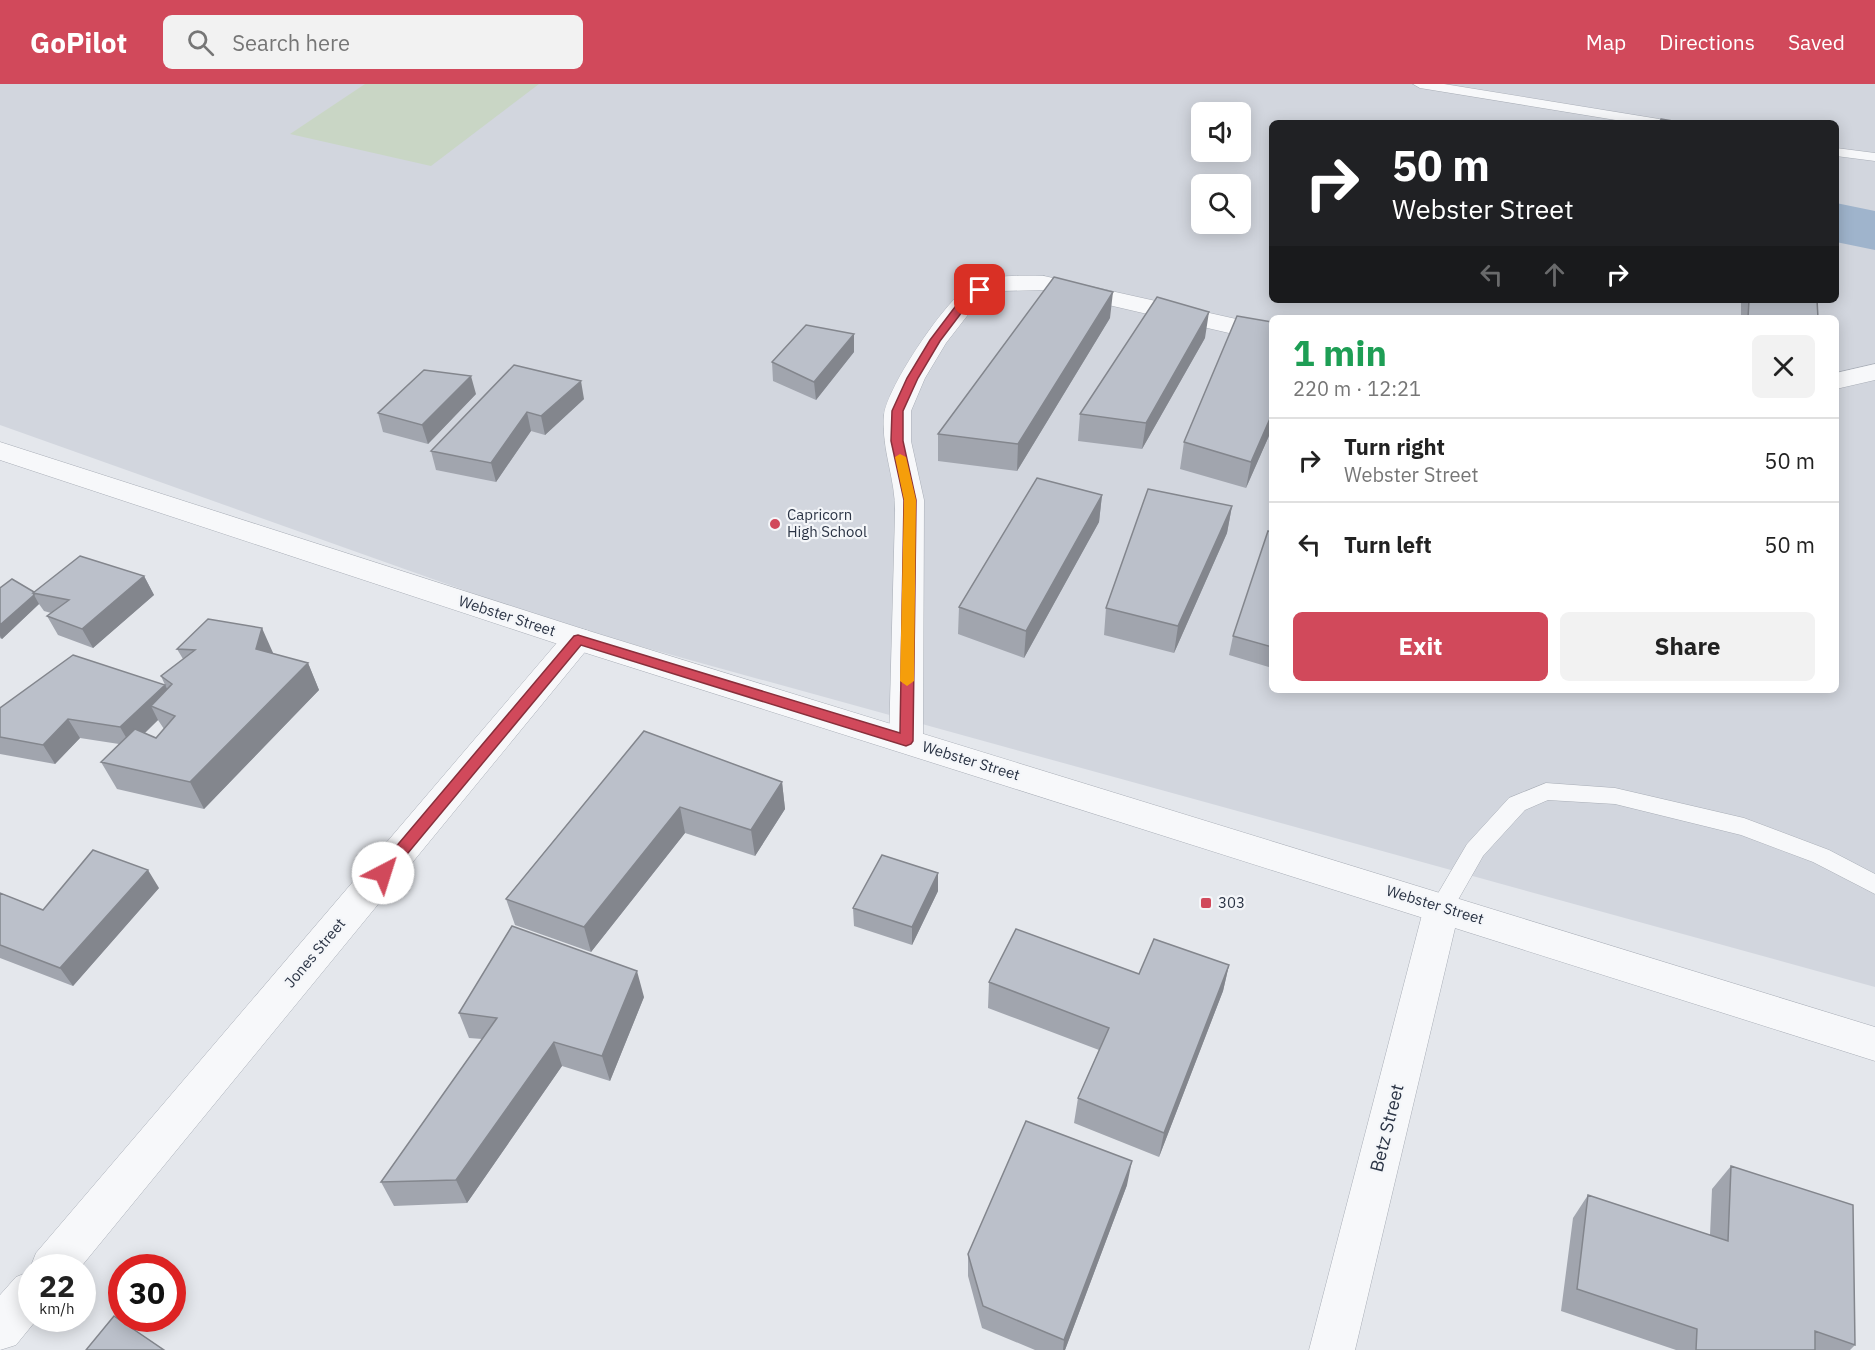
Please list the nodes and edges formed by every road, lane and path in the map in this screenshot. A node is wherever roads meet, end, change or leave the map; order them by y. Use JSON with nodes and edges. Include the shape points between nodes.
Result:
{"nodes":[{"id":1,"x":1420,"y":84,"type":"edge"},
{"id":2,"x":1641,"y":120,"type":"edge"},
{"id":3,"x":1839,"y":152,"type":"edge"},
{"id":4,"x":1875,"y":157,"type":"edge"},
{"id":5,"x":1269,"y":334,"type":"edge"},
{"id":6,"x":1875,"y":372,"type":"edge"},
{"id":7,"x":1839,"y":380,"type":"edge"},
{"id":8,"x":0,"y":451,"type":"edge"},
{"id":9,"x":578,"y":639,"type":"junction"},
{"id":10,"x":906,"y":741,"type":"junction"},
{"id":11,"x":1875,"y":885,"type":"edge"},
{"id":12,"x":1442,"y":907,"type":"junction"},
{"id":13,"x":1875,"y":1044,"type":"edge"},
{"id":14,"x":64,"y":1254,"type":"edge"},
{"id":15,"x":18,"y":1308,"type":"edge"},
{"id":16,"x":0,"y":1329,"type":"edge"},
{"id":17,"x":1332,"y":1350,"type":"edge"}],
"edges":[{"from":1,"to":2,"type":"lane"},
{"from":3,"to":4,"type":"lane"},
{"from":5,"to":10,"type":"street","via":[[1044,283],[999,284],[980,290],[965,302],[935,340],[898,411],[897,441],[910,500]]},
{"from":6,"to":7,"type":"street"},
{"from":8,"to":9,"type":"street","name":"Webster Street"},
{"from":9,"to":10,"type":"street","name":"Webster Street"},
{"from":9,"to":14,"type":"street","name":"Jones Street"},
{"from":10,"to":12,"type":"street","name":"Webster Street"},
{"from":11,"to":12,"type":"lane","via":[[1821,855],[1744,827],[1615,796],[1546,791],[1517,804],[1475,850]]},
{"from":12,"to":13,"type":"street","name":"Webster Street"},
{"from":12,"to":17,"type":"street","name":"Betz Street"},
{"from":15,"to":16,"type":"street"}]}
